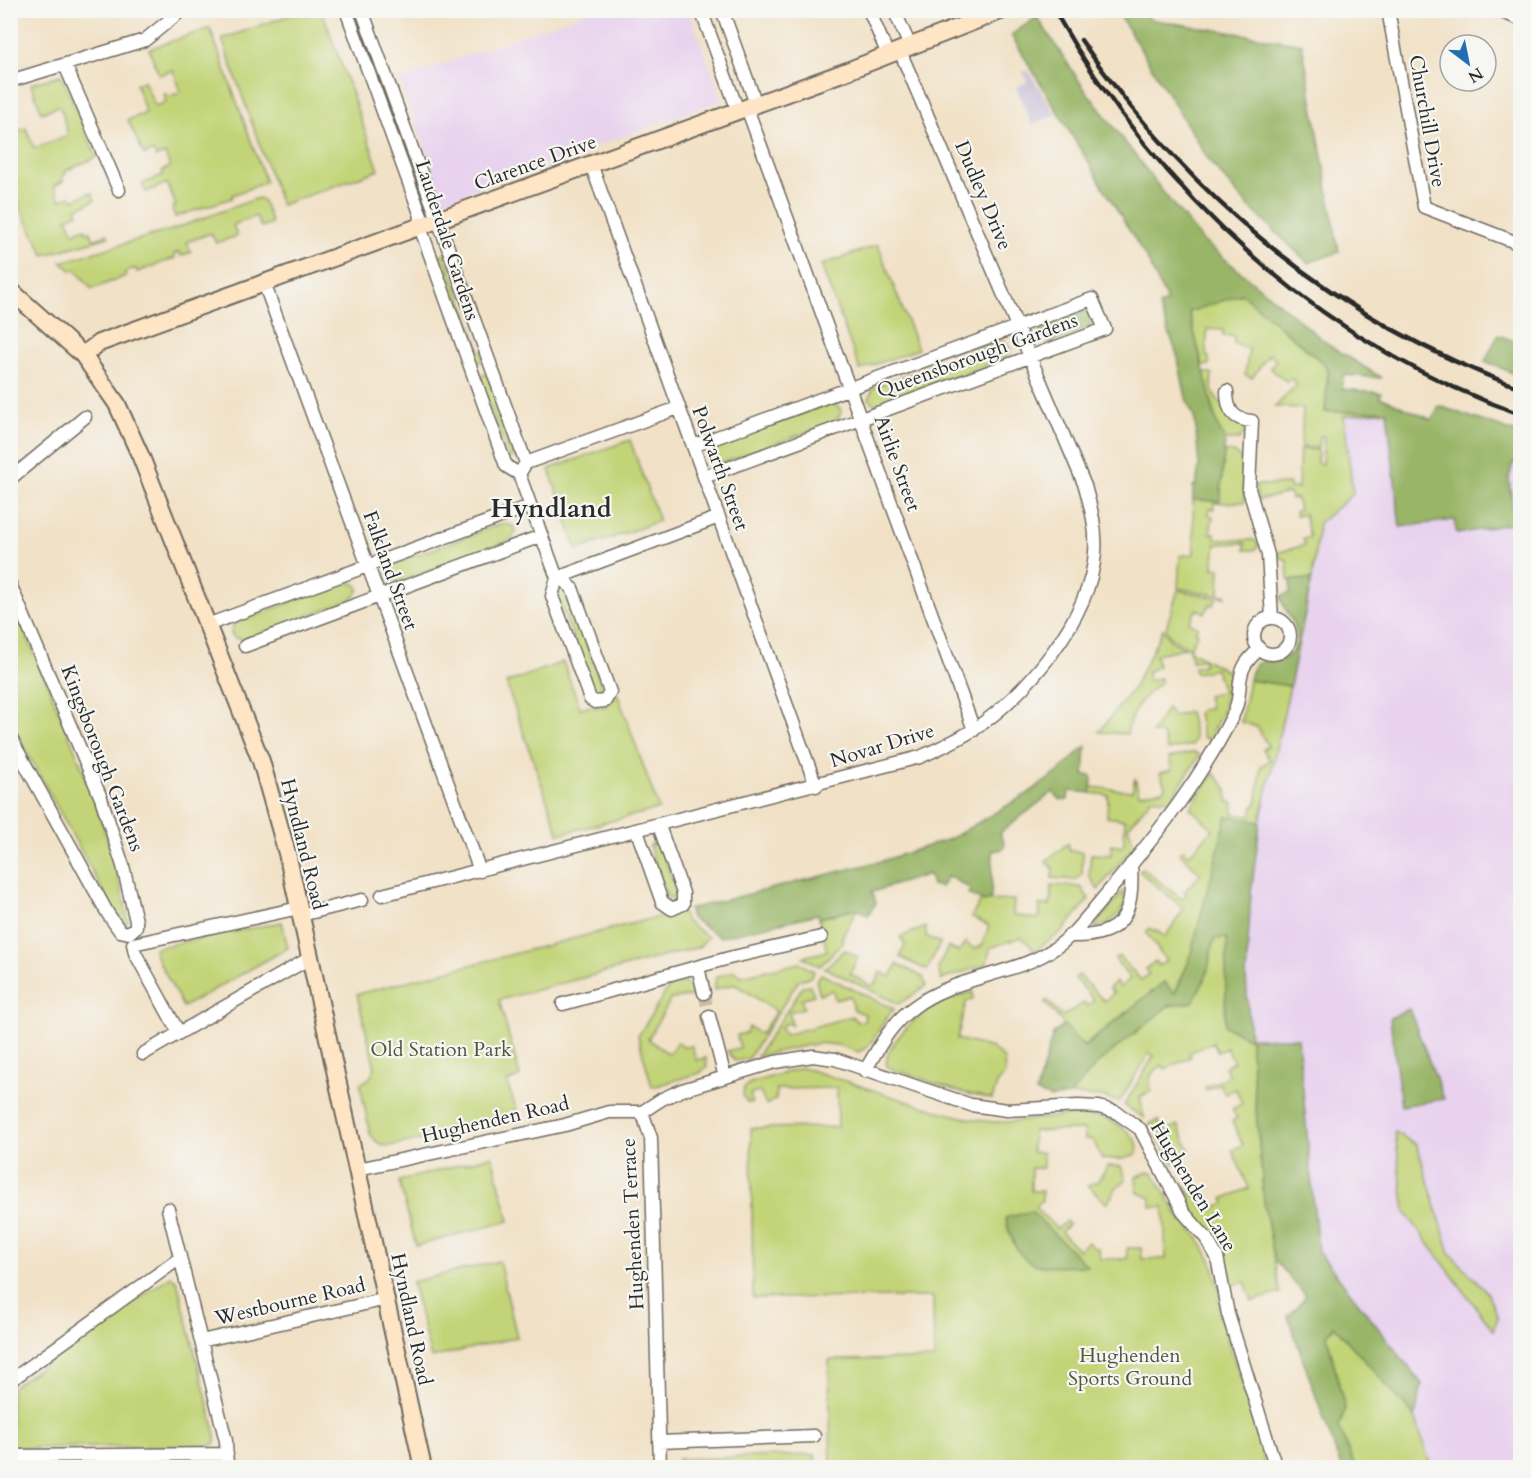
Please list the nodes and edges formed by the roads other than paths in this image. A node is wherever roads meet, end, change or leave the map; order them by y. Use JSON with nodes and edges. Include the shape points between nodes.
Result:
{"nodes":[{"id":1,"x":182,"y":10,"type":"edge"},
{"id":2,"x":346,"y":10,"type":"edge"},
{"id":3,"x":362,"y":10,"type":"edge"},
{"id":4,"x":701,"y":10,"type":"edge"},
{"id":5,"x":723,"y":10,"type":"edge"},
{"id":6,"x":869,"y":10,"type":"edge"},
{"id":7,"x":894,"y":10,"type":"edge"},
{"id":8,"x":1003,"y":10,"type":"edge"},
{"id":9,"x":1389,"y":10,"type":"edge"},
{"id":10,"x":1497,"y":10,"type":"edge"},
{"id":11,"x":1521,"y":19,"type":"edge"},
{"id":12,"x":899,"y":51,"type":"junction"},
{"id":13,"x":65,"y":65,"type":"junction"},
{"id":14,"x":10,"y":81,"type":"edge"},
{"id":15,"x":747,"y":107,"type":"junction"},
{"id":16,"x":591,"y":164,"type":"junction"},
{"id":17,"x":119,"y":190,"type":"dead end"},
{"id":18,"x":439,"y":220,"type":"junction"},
{"id":19,"x":420,"y":227,"type":"junction"},
{"id":20,"x":1521,"y":244,"type":"edge"},
{"id":21,"x":264,"y":283,"type":"junction"},
{"id":22,"x":10,"y":290,"type":"edge"},
{"id":23,"x":1019,"y":327,"type":"junction"},
{"id":24,"x":83,"y":355,"type":"junction"},
{"id":25,"x":1031,"y":356,"type":"junction"},
{"id":26,"x":851,"y":387,"type":"junction"},
{"id":27,"x":1227,"y":391,"type":"dead end"},
{"id":28,"x":678,"y":408,"type":"junction"},
{"id":29,"x":85,"y":417,"type":"dead end"},
{"id":30,"x":861,"y":418,"type":"junction"},
{"id":31,"x":693,"y":446,"type":"junction"},
{"id":32,"x":523,"y":468,"type":"junction"},
{"id":33,"x":704,"y":477,"type":"junction"},
{"id":34,"x":10,"y":479,"type":"edge"},
{"id":35,"x":530,"y":506,"type":"junction"},
{"id":36,"x":719,"y":517,"type":"junction"},
{"id":37,"x":541,"y":536,"type":"junction"},
{"id":38,"x":369,"y":565,"type":"junction"},
{"id":39,"x":556,"y":578,"type":"junction"},
{"id":40,"x":10,"y":584,"type":"edge"},
{"id":41,"x":380,"y":595,"type":"junction"},
{"id":42,"x":1272,"y":618,"type":"junction"},
{"id":43,"x":207,"y":625,"type":"junction"},
{"id":44,"x":245,"y":646,"type":"dead end"},
{"id":45,"x":1260,"y":650,"type":"junction"},
{"id":46,"x":974,"y":730,"type":"junction"},
{"id":47,"x":10,"y":736,"type":"edge"},
{"id":48,"x":816,"y":786,"type":"junction"},
{"id":49,"x":658,"y":826,"type":"junction"},
{"id":50,"x":637,"y":831,"type":"junction"},
{"id":51,"x":1131,"y":864,"type":"junction"},
{"id":52,"x":480,"y":871,"type":"junction"},
{"id":53,"x":382,"y":895,"type":"dead end"},
{"id":54,"x":362,"y":900,"type":"dead end"},
{"id":55,"x":300,"y":912,"type":"junction"},
{"id":56,"x":1069,"y":936,"type":"junction"},
{"id":57,"x":821,"y":937,"type":"dead end"},
{"id":58,"x":310,"y":958,"type":"junction"},
{"id":59,"x":698,"y":968,"type":"junction"},
{"id":60,"x":704,"y":993,"type":"tunnel mouth"},
{"id":61,"x":563,"y":1004,"type":"dead end"},
{"id":62,"x":709,"y":1016,"type":"tunnel mouth"},
{"id":63,"x":179,"y":1033,"type":"junction"},
{"id":64,"x":143,"y":1054,"type":"dead end"},
{"id":65,"x":865,"y":1071,"type":"junction"},
{"id":66,"x":725,"y":1077,"type":"junction"},
{"id":67,"x":642,"y":1112,"type":"junction"},
{"id":68,"x":357,"y":1169,"type":"junction"},
{"id":69,"x":168,"y":1209,"type":"dead end"},
{"id":70,"x":180,"y":1258,"type":"junction"},
{"id":71,"x":387,"y":1299,"type":"junction"},
{"id":72,"x":201,"y":1341,"type":"junction"},
{"id":73,"x":10,"y":1381,"type":"edge"},
{"id":74,"x":814,"y":1436,"type":"dead end"},
{"id":75,"x":660,"y":1442,"type":"junction"},
{"id":76,"x":227,"y":1454,"type":"junction"},
{"id":77,"x":10,"y":1456,"type":"edge"},
{"id":78,"x":227,"y":1467,"type":"edge"},
{"id":79,"x":423,"y":1467,"type":"edge"},
{"id":80,"x":660,"y":1467,"type":"edge"},
{"id":81,"x":1276,"y":1467,"type":"edge"}],
"edges":[{"from":1,"to":13,"type":"street","via":[[145,40]]},
{"from":2,"to":19,"type":"street","name":"Lauderdale Gardens","via":[[421,216]]},
{"from":3,"to":18,"type":"street","name":"Lauderdale Gardens"},
{"from":4,"to":15,"type":"street","name":"Airlie Street"},
{"from":5,"to":15,"type":"street","name":"Airlie Street"},
{"from":6,"to":12,"type":"street","name":"Dudley Drive"},
{"from":7,"to":12,"type":"street","name":"Dudley Drive"},
{"from":8,"to":12,"type":"street","name":"Clarence Drive"},
{"from":9,"to":20,"type":"street","name":"Churchill Drive","via":[[1424,207]]},
{"from":10,"to":11,"type":"street"},
{"from":12,"to":15,"type":"street","name":"Clarence Drive"},
{"from":12,"to":23,"type":"street","name":"Dudley Drive"},
{"from":13,"to":14,"type":"street"},
{"from":13,"to":17,"type":"street"},
{"from":15,"to":16,"type":"street","name":"Clarence Drive"},
{"from":15,"to":26,"type":"street","name":"Airlie Street"},
{"from":16,"to":18,"type":"street","name":"Clarence Drive"},
{"from":16,"to":28,"type":"street","name":"Polwarth Street"},
{"from":18,"to":19,"type":"street","name":"Clarence Drive"},
{"from":18,"to":32,"type":"street","name":"Lauderdale Gardens"},
{"from":19,"to":21,"type":"street","name":"Clarence Drive"},
{"from":19,"to":32,"type":"street","name":"Lauderdale Gardens","via":[[506,466]]},
{"from":21,"to":24,"type":"street","name":"Clarence Drive","via":[[99,343]]},
{"from":21,"to":38,"type":"street","name":"Falkland Street"},
{"from":22,"to":24,"type":"street","name":"Hyndland Road"},
{"from":23,"to":25,"type":"street","name":"Dudley Drive"},
{"from":23,"to":25,"type":"street","name":"Queensborough Gardens","via":[[1092,299],[1105,329]]},
{"from":23,"to":26,"type":"street","name":"Queensborough Gardens"},
{"from":24,"to":43,"type":"street","name":"Hyndland Road","via":[[129,428]]},
{"from":25,"to":30,"type":"street","name":"Queensborough Gardens"},
{"from":25,"to":46,"type":"street","name":"Novar Drive","via":[[1085,486],[1096,532],[1095,555],[1082,603],[1054,650],[1022,688]]},
{"from":26,"to":30,"type":"street","name":"Airlie Street"},
{"from":26,"to":31,"type":"street","name":"Queensborough Gardens"},
{"from":27,"to":42,"type":"street","via":[[1233,415],[1252,421],[1250,489],[1268,555]]},
{"from":28,"to":31,"type":"street","name":"Polwarth Street"},
{"from":28,"to":32,"type":"street"},
{"from":29,"to":34,"type":"street"},
{"from":30,"to":33,"type":"street","name":"Queensborough Gardens"},
{"from":30,"to":46,"type":"street","name":"Airlie Street"},
{"from":31,"to":33,"type":"street","name":"Polwarth Street"},
{"from":32,"to":35,"type":"street","name":"Lauderdale Gardens"},
{"from":33,"to":36,"type":"street","name":"Polwarth Street"},
{"from":35,"to":37,"type":"street","name":"Lauderdale Gardens"},
{"from":35,"to":38,"type":"street"},
{"from":36,"to":39,"type":"street"},
{"from":36,"to":48,"type":"street","name":"Polwarth Street"},
{"from":37,"to":39,"type":"street","name":"Lauderdale Gardens"},
{"from":37,"to":41,"type":"street"},
{"from":38,"to":41,"type":"street","name":"Falkland Street"},
{"from":38,"to":43,"type":"street"},
{"from":39,"to":39,"type":"street","name":"Lauderdale Gardens","via":[[572,588],[610,692],[605,701],[590,699],[552,596]]},
{"from":40,"to":47,"type":"street","name":"Kingsborough Gardens","via":[[101,798],[123,866],[135,921],[136,927],[129,933],[120,931],[108,914]]},
{"from":41,"to":44,"type":"street"},
{"from":41,"to":52,"type":"street","name":"Falkland Street"},
{"from":42,"to":45,"type":"street","via":[[1257,626],[1254,634]]},
{"from":42,"to":45,"type":"street","via":[[1286,625],[1287,646],[1274,654]]},
{"from":43,"to":55,"type":"street","name":"Hyndland Road","via":[[268,782]]},
{"from":45,"to":51,"type":"street","via":[[1246,660],[1234,714],[1189,792]]},
{"from":46,"to":48,"type":"street","name":"Novar Drive","via":[[920,757]]},
{"from":48,"to":49,"type":"street","name":"Novar Drive"},
{"from":49,"to":50,"type":"street","name":"Novar Drive"},
{"from":49,"to":50,"type":"street","via":[[683,893],[683,904],[677,908],[662,902]]},
{"from":50,"to":52,"type":"street","name":"Novar Drive"},
{"from":51,"to":56,"type":"street"},
{"from":51,"to":56,"type":"street","via":[[1131,901],[1118,925],[1097,935]]},
{"from":52,"to":53,"type":"street","name":"Novar Drive"},
{"from":54,"to":55,"type":"street"},
{"from":55,"to":58,"type":"street","name":"Hyndland Road"},
{"from":55,"to":63,"type":"street","via":[[134,944],[135,953]]},
{"from":56,"to":65,"type":"street","via":[[1026,963],[917,1005],[891,1028]]},
{"from":57,"to":59,"type":"street"},
{"from":58,"to":63,"type":"street"},
{"from":58,"to":68,"type":"street","name":"Hyndland Road"},
{"from":59,"to":60,"type":"street"},
{"from":59,"to":61,"type":"street"},
{"from":62,"to":66,"type":"street"},
{"from":63,"to":64,"type":"street"},
{"from":65,"to":66,"type":"street","name":"Hughenden Lane","via":[[835,1059],[813,1056]]},
{"from":65,"to":81,"type":"street","name":"Hughenden Lane","via":[[992,1109],[1099,1107],[1116,1112],[1140,1129],[1184,1213],[1217,1257],[1228,1314]]},
{"from":66,"to":67,"type":"street","name":"Hughenden Lane","via":[[662,1098]]},
{"from":67,"to":68,"type":"street","name":"Hughenden Road","via":[[609,1112]]},
{"from":67,"to":75,"type":"street","name":"Hughenden Terrace","via":[[651,1138]]},
{"from":68,"to":71,"type":"street","name":"Hyndland Road"},
{"from":69,"to":70,"type":"street"},
{"from":70,"to":72,"type":"street"},
{"from":70,"to":73,"type":"street"},
{"from":71,"to":72,"type":"street","name":"Westbourne Road"},
{"from":71,"to":79,"type":"street","name":"Hyndland Road"},
{"from":72,"to":76,"type":"street"},
{"from":74,"to":75,"type":"street"},
{"from":75,"to":80,"type":"street"},
{"from":76,"to":77,"type":"street"},
{"from":76,"to":78,"type":"street"}]}
